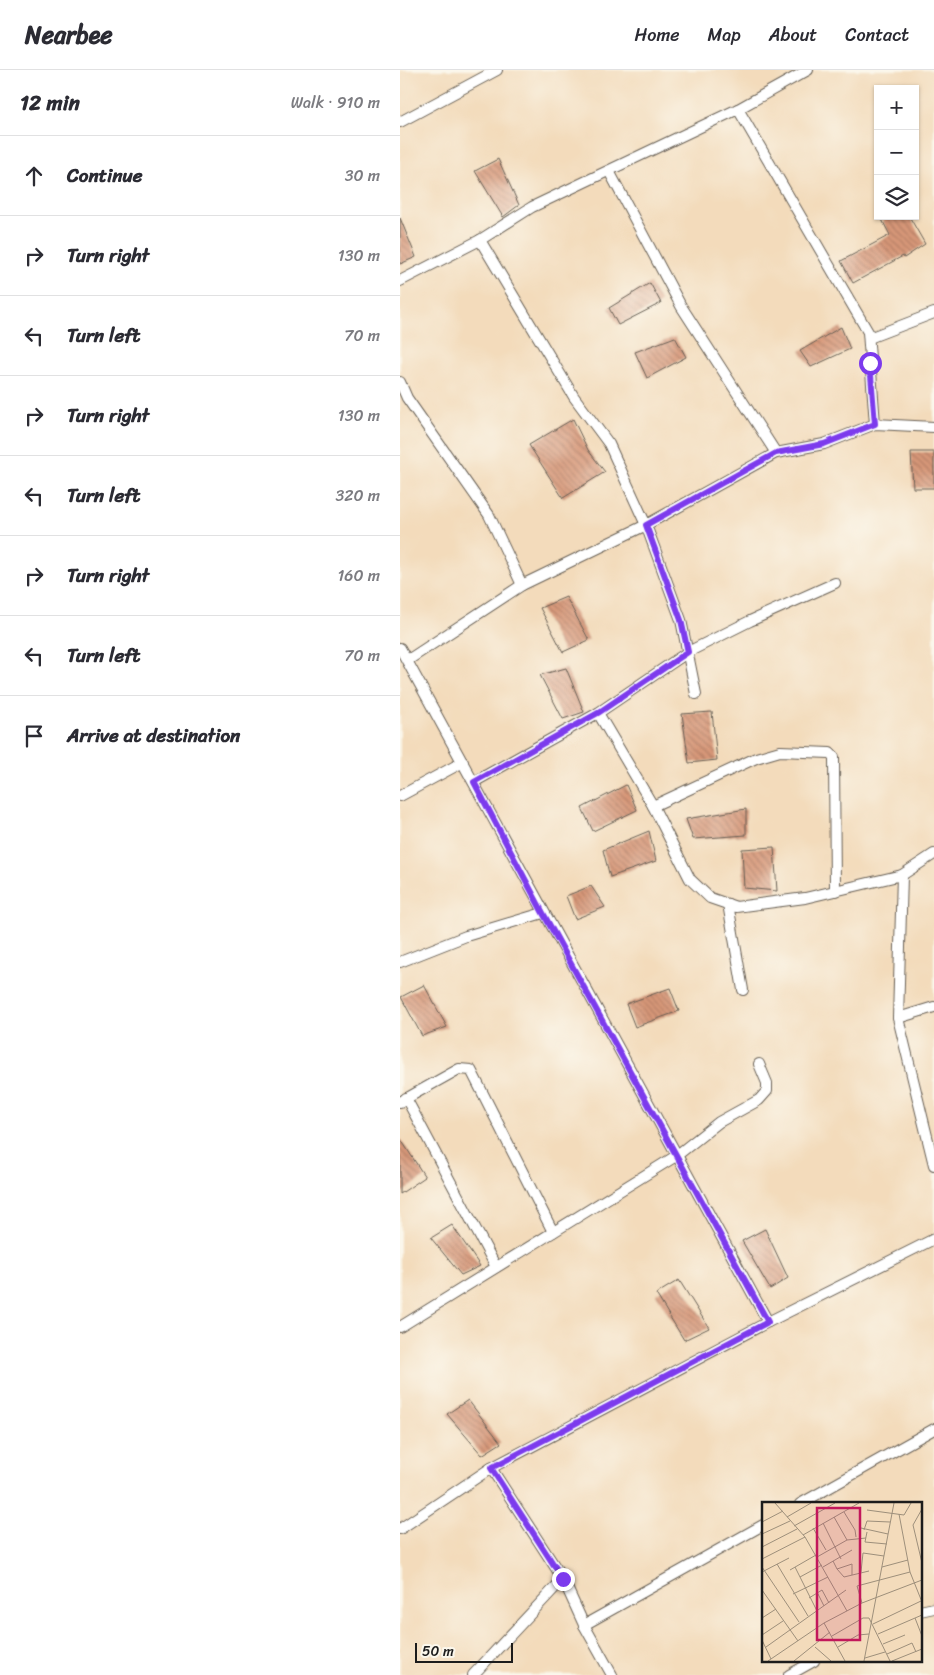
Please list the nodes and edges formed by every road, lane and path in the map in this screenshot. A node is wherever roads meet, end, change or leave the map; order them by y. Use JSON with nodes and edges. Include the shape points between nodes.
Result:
{"nodes":[{"id":1,"x":497,"y":70,"type":"edge"},
{"id":2,"x":808,"y":70,"type":"edge"},
{"id":3,"x":738,"y":109,"type":"junction"},
{"id":4,"x":400,"y":122,"type":"edge"},
{"id":5,"x":608,"y":171,"type":"junction"},
{"id":6,"x":480,"y":240,"type":"junction"},
{"id":7,"x":400,"y":281,"type":"edge"},
{"id":8,"x":934,"y":313,"type":"edge"},
{"id":9,"x":869,"y":338,"type":"junction"},
{"id":10,"x":400,"y":382,"type":"edge"},
{"id":11,"x":875,"y":424,"type":"junction"},
{"id":12,"x":934,"y":426,"type":"edge"},
{"id":13,"x":776,"y":453,"type":"junction"},
{"id":14,"x":646,"y":525,"type":"junction"},
{"id":15,"x":835,"y":583,"type":"dead end"},
{"id":16,"x":522,"y":584,"type":"junction"},
{"id":17,"x":400,"y":648,"type":"edge"},
{"id":18,"x":688,"y":652,"type":"junction"},
{"id":19,"x":408,"y":660,"type":"junction"},
{"id":20,"x":696,"y":694,"type":"dead end"},
{"id":21,"x":598,"y":713,"type":"junction"},
{"id":22,"x":463,"y":762,"type":"junction"},
{"id":23,"x":474,"y":782,"type":"junction"},
{"id":24,"x":400,"y":796,"type":"edge"},
{"id":25,"x":653,"y":806,"type":"junction"},
{"id":26,"x":934,"y":854,"type":"edge"},
{"id":27,"x":902,"y":875,"type":"junction"},
{"id":28,"x":836,"y":891,"type":"junction"},
{"id":29,"x":728,"y":904,"type":"junction"},
{"id":30,"x":543,"y":913,"type":"junction"},
{"id":31,"x":400,"y":962,"type":"edge"},
{"id":32,"x":744,"y":990,"type":"dead end"},
{"id":33,"x":934,"y":1007,"type":"edge"},
{"id":34,"x":898,"y":1018,"type":"junction"},
{"id":35,"x":759,"y":1064,"type":"dead end"},
{"id":36,"x":403,"y":1100,"type":"edge"},
{"id":37,"x":676,"y":1156,"type":"junction"},
{"id":38,"x":934,"y":1165,"type":"edge"},
{"id":39,"x":554,"y":1232,"type":"junction"},
{"id":40,"x":934,"y":1239,"type":"edge"},
{"id":41,"x":496,"y":1267,"type":"junction"},
{"id":42,"x":402,"y":1322,"type":"edge"},
{"id":43,"x":768,"y":1322,"type":"junction"},
{"id":44,"x":934,"y":1428,"type":"edge"},
{"id":45,"x":491,"y":1468,"type":"junction"},
{"id":46,"x":804,"y":1502,"type":"edge"},
{"id":47,"x":762,"y":1526,"type":"edge"},
{"id":48,"x":400,"y":1529,"type":"edge"},
{"id":49,"x":563,"y":1579,"type":"junction"},
{"id":50,"x":584,"y":1626,"type":"junction"},
{"id":51,"x":812,"y":1662,"type":"edge"},
{"id":52,"x":473,"y":1675,"type":"edge"},
{"id":53,"x":612,"y":1675,"type":"edge"},
{"id":54,"x":789,"y":1675,"type":"edge"}],
"edges":[{"from":1,"to":4,"type":"street"},
{"from":2,"to":3,"type":"street"},
{"from":3,"to":5,"type":"street"},
{"from":3,"to":9,"type":"street"},
{"from":5,"to":6,"type":"street","via":[[532,207]]},
{"from":5,"to":13,"type":"street","via":[[681,306]]},
{"from":6,"to":7,"type":"street"},
{"from":6,"to":14,"type":"street","via":[[574,397],[609,444]]},
{"from":8,"to":9,"type":"street"},
{"from":9,"to":11,"type":"street"},
{"from":10,"to":16,"type":"street","via":[[489,515]]},
{"from":11,"to":12,"type":"street"},
{"from":11,"to":13,"type":"street","via":[[824,444]]},
{"from":13,"to":14,"type":"street"},
{"from":14,"to":16,"type":"street"},
{"from":14,"to":18,"type":"street","via":[[681,620]]},
{"from":15,"to":18,"type":"street"},
{"from":16,"to":19,"type":"street"},
{"from":17,"to":19,"type":"street"},
{"from":18,"to":20,"type":"street"},
{"from":18,"to":21,"type":"street"},
{"from":19,"to":22,"type":"street"},
{"from":21,"to":23,"type":"street"},
{"from":21,"to":25,"type":"street"},
{"from":22,"to":23,"type":"street"},
{"from":22,"to":24,"type":"street"},
{"from":23,"to":30,"type":"street"},
{"from":25,"to":28,"type":"street","via":[[756,758],[780,751],[830,753],[834,757]]},
{"from":25,"to":29,"type":"street","via":[[690,879],[710,898]]},
{"from":26,"to":27,"type":"street"},
{"from":27,"to":28,"type":"street"},
{"from":27,"to":34,"type":"street"},
{"from":28,"to":29,"type":"street","via":[[736,907]]},
{"from":29,"to":32,"type":"street"},
{"from":30,"to":31,"type":"street","via":[[466,936]]},
{"from":30,"to":37,"type":"street"},
{"from":33,"to":34,"type":"street"},
{"from":34,"to":38,"type":"street"},
{"from":35,"to":37,"type":"street","via":[[767,1083],[767,1091],[759,1100],[719,1122]]},
{"from":36,"to":39,"type":"street","via":[[459,1069],[470,1070]]},
{"from":36,"to":41,"type":"street"},
{"from":37,"to":39,"type":"street"},
{"from":37,"to":43,"type":"street"},
{"from":39,"to":41,"type":"street"},
{"from":40,"to":43,"type":"street"},
{"from":41,"to":42,"type":"street"},
{"from":43,"to":45,"type":"street"},
{"from":44,"to":46,"type":"street"},
{"from":45,"to":48,"type":"street"},
{"from":45,"to":49,"type":"street"},
{"from":47,"to":50,"type":"street"},
{"from":49,"to":50,"type":"street"},
{"from":49,"to":52,"type":"street"},
{"from":50,"to":53,"type":"street"},
{"from":51,"to":54,"type":"street"}]}
